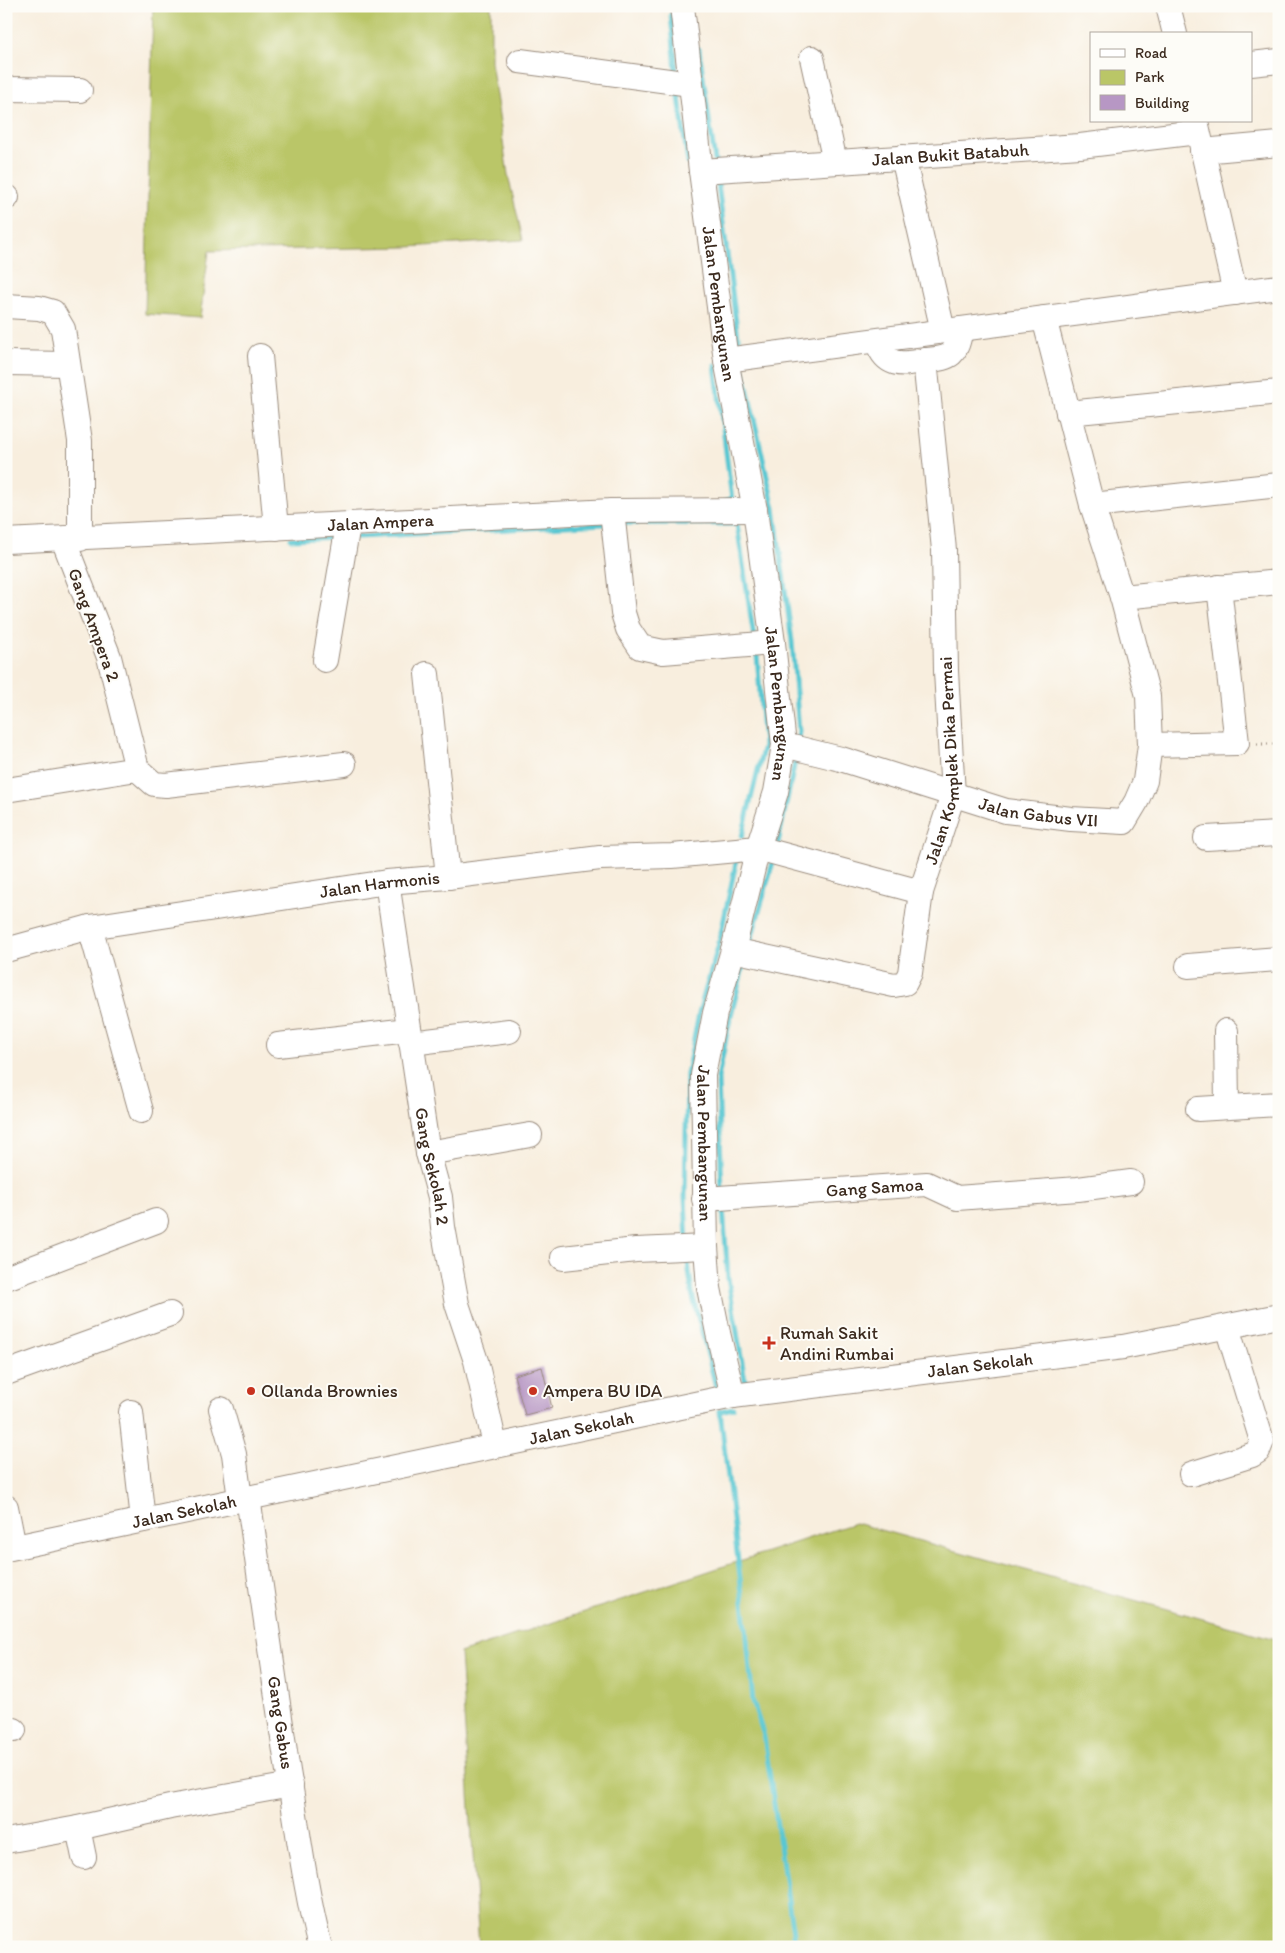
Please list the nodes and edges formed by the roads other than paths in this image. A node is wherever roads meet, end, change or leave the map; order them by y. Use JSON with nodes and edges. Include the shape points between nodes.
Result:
{"nodes":[{"id":1,"x":678,"y":6,"type":"edge"},
{"id":2,"x":1168,"y":6,"type":"edge"},
{"id":3,"x":682,"y":7,"type":"edge"},
{"id":4,"x":1174,"y":32,"type":"edge"},
{"id":5,"x":812,"y":58,"type":"dead end"},
{"id":6,"x":520,"y":61,"type":"dead end"},
{"id":7,"x":1279,"y":61,"type":"edge"},
{"id":8,"x":1252,"y":64,"type":"edge"},
{"id":9,"x":691,"y":84,"type":"junction"},
{"id":10,"x":6,"y":89,"type":"edge"},
{"id":11,"x":80,"y":90,"type":"dead end"},
{"id":12,"x":1199,"y":135,"type":"edge"},
{"id":13,"x":1279,"y":144,"type":"edge"},
{"id":14,"x":903,"y":157,"type":"junction"},
{"id":15,"x":835,"y":162,"type":"junction"},
{"id":16,"x":701,"y":171,"type":"junction"},
{"id":17,"x":1279,"y":287,"type":"edge"},
{"id":18,"x":1235,"y":293,"type":"junction"},
{"id":19,"x":6,"y":306,"type":"edge"},
{"id":20,"x":1044,"y":318,"type":"junction"},
{"id":21,"x":952,"y":330,"type":"junction"},
{"id":22,"x":877,"y":341,"type":"junction"},
{"id":23,"x":260,"y":356,"type":"dead end"},
{"id":24,"x":726,"y":360,"type":"junction"},
{"id":25,"x":925,"y":360,"type":"junction"},
{"id":26,"x":6,"y":363,"type":"edge"},
{"id":27,"x":68,"y":364,"type":"junction"},
{"id":28,"x":1279,"y":392,"type":"edge"},
{"id":29,"x":1068,"y":413,"type":"junction"},
{"id":30,"x":1279,"y":485,"type":"edge"},
{"id":31,"x":1092,"y":505,"type":"junction"},
{"id":32,"x":754,"y":510,"type":"junction"},
{"id":33,"x":612,"y":511,"type":"junction"},
{"id":34,"x":348,"y":525,"type":"junction"},
{"id":35,"x":276,"y":528,"type":"junction"},
{"id":36,"x":71,"y":539,"type":"junction"},
{"id":37,"x":6,"y":541,"type":"edge"},
{"id":38,"x":1279,"y":582,"type":"edge"},
{"id":39,"x":1219,"y":587,"type":"junction"},
{"id":40,"x":1122,"y":597,"type":"junction"},
{"id":41,"x":772,"y":643,"type":"junction"},
{"id":42,"x":325,"y":660,"type":"dead end"},
{"id":43,"x":427,"y":674,"type":"dead end"},
{"id":44,"x":1150,"y":744,"type":"junction"},
{"id":45,"x":784,"y":745,"type":"junction"},
{"id":46,"x":344,"y":764,"type":"dead end"},
{"id":47,"x":137,"y":769,"type":"junction"},
{"id":48,"x":6,"y":790,"type":"edge"},
{"id":49,"x":953,"y":795,"type":"junction"},
{"id":50,"x":1279,"y":834,"type":"edge"},
{"id":51,"x":1206,"y":838,"type":"dead end"},
{"id":52,"x":758,"y":848,"type":"junction"},
{"id":53,"x":448,"y":877,"type":"junction"},
{"id":54,"x":387,"y":882,"type":"junction"},
{"id":55,"x":920,"y":892,"type":"junction"},
{"id":56,"x":90,"y":927,"type":"junction"},
{"id":57,"x":6,"y":950,"type":"edge"},
{"id":58,"x":733,"y":950,"type":"junction"},
{"id":59,"x":1279,"y":959,"type":"edge"},
{"id":60,"x":1188,"y":966,"type":"dead end"},
{"id":61,"x":1226,"y":1030,"type":"dead end"},
{"id":62,"x":509,"y":1031,"type":"dead end"},
{"id":63,"x":410,"y":1036,"type":"junction"},
{"id":64,"x":278,"y":1045,"type":"dead end"},
{"id":65,"x":1279,"y":1104,"type":"edge"},
{"id":66,"x":1227,"y":1106,"type":"junction"},
{"id":67,"x":1198,"y":1109,"type":"dead end"},
{"id":68,"x":141,"y":1111,"type":"dead end"},
{"id":69,"x":530,"y":1135,"type":"dead end"},
{"id":70,"x":428,"y":1153,"type":"junction"},
{"id":71,"x":1131,"y":1182,"type":"dead end"},
{"id":72,"x":704,"y":1199,"type":"junction"},
{"id":73,"x":156,"y":1221,"type":"dead end"},
{"id":74,"x":706,"y":1247,"type":"junction"},
{"id":75,"x":563,"y":1258,"type":"dead end"},
{"id":76,"x":6,"y":1278,"type":"edge"},
{"id":77,"x":170,"y":1314,"type":"dead end"},
{"id":78,"x":1279,"y":1316,"type":"edge"},
{"id":79,"x":1227,"y":1327,"type":"junction"},
{"id":80,"x":6,"y":1373,"type":"edge"},
{"id":81,"x":733,"y":1396,"type":"junction"},
{"id":82,"x":221,"y":1409,"type":"dead end"},
{"id":83,"x":131,"y":1412,"type":"dead end"},
{"id":84,"x":495,"y":1445,"type":"junction"},
{"id":85,"x":1191,"y":1474,"type":"dead end"},
{"id":86,"x":244,"y":1498,"type":"junction"},
{"id":87,"x":6,"y":1507,"type":"edge"},
{"id":88,"x":143,"y":1520,"type":"junction"},
{"id":89,"x":10,"y":1548,"type":"edge"},
{"id":90,"x":290,"y":1785,"type":"junction"},
{"id":91,"x":78,"y":1828,"type":"junction"},
{"id":92,"x":6,"y":1841,"type":"edge"},
{"id":93,"x":84,"y":1856,"type":"dead end"},
{"id":94,"x":320,"y":1947,"type":"edge"}],
"edges":[{"from":1,"to":3,"type":"street"},
{"from":2,"to":4,"type":"street"},
{"from":3,"to":9,"type":"street","name":"Jalan Pembangunan"},
{"from":5,"to":15,"type":"street"},
{"from":6,"to":9,"type":"street"},
{"from":7,"to":8,"type":"street"},
{"from":9,"to":16,"type":"street","name":"Jalan Pembangunan"},
{"from":10,"to":11,"type":"street"},
{"from":12,"to":13,"type":"street","name":"Jalan Bukit Batabuh"},
{"from":12,"to":14,"type":"street","name":"Jalan Bukit Batabuh"},
{"from":12,"to":18,"type":"street"},
{"from":14,"to":15,"type":"street","name":"Jalan Bukit Batabuh"},
{"from":14,"to":21,"type":"street"},
{"from":15,"to":16,"type":"street","name":"Jalan Bukit Batabuh"},
{"from":16,"to":24,"type":"street","name":"Jalan Pembangunan"},
{"from":17,"to":18,"type":"street"},
{"from":18,"to":20,"type":"street"},
{"from":19,"to":27,"type":"street","via":[[53,312],[63,329]]},
{"from":20,"to":21,"type":"street"},
{"from":20,"to":29,"type":"street"},
{"from":21,"to":22,"type":"street"},
{"from":21,"to":25,"type":"street","via":[[955,349],[948,356]]},
{"from":22,"to":24,"type":"street"},
{"from":22,"to":25,"type":"street","via":[[880,352],[888,360],[902,364]]},
{"from":23,"to":35,"type":"street"},
{"from":24,"to":32,"type":"street","name":"Jalan Pembangunan"},
{"from":25,"to":49,"type":"street","name":"Jalan Komplek Dika Permai","via":[[944,550]]},
{"from":26,"to":27,"type":"street"},
{"from":27,"to":36,"type":"street","via":[[80,441]]},
{"from":28,"to":29,"type":"street"},
{"from":29,"to":31,"type":"street"},
{"from":30,"to":31,"type":"street"},
{"from":31,"to":40,"type":"street"},
{"from":32,"to":33,"type":"street","name":"Jalan Ampera"},
{"from":32,"to":41,"type":"street","name":"Jalan Pembangunan"},
{"from":33,"to":34,"type":"street","name":"Jalan Ampera"},
{"from":33,"to":41,"type":"street","via":[[623,613],[628,629],[640,647],[663,652]]},
{"from":34,"to":35,"type":"street","name":"Jalan Ampera"},
{"from":34,"to":42,"type":"street"},
{"from":35,"to":36,"type":"street","name":"Jalan Ampera"},
{"from":36,"to":37,"type":"street","name":"Jalan Ampera"},
{"from":36,"to":47,"type":"street","name":"Gang Ampera 2","via":[[109,657]]},
{"from":38,"to":39,"type":"street"},
{"from":39,"to":40,"type":"street"},
{"from":39,"to":44,"type":"street","via":[[1237,742]]},
{"from":40,"to":44,"type":"street","via":[[1148,696]]},
{"from":41,"to":45,"type":"street","name":"Jalan Pembangunan"},
{"from":43,"to":53,"type":"street"},
{"from":44,"to":49,"type":"street","name":"Jalan Gabus VII","via":[[1145,781],[1124,822],[1006,811]]},
{"from":45,"to":49,"type":"street","name":"Jalan Gabus VII","via":[[841,759]]},
{"from":45,"to":52,"type":"street","name":"Jalan Pembangunan","via":[[776,792]]},
{"from":46,"to":47,"type":"street","via":[[166,785],[154,784]]},
{"from":47,"to":48,"type":"street"},
{"from":49,"to":55,"type":"street","name":"Jalan Komplek Dika Permai"},
{"from":50,"to":51,"type":"street"},
{"from":52,"to":53,"type":"street","name":"Jalan Harmonis","via":[[672,856],[600,858]]},
{"from":52,"to":55,"type":"street"},
{"from":52,"to":58,"type":"street","name":"Jalan Pembangunan"},
{"from":53,"to":54,"type":"street","name":"Jalan Harmonis"},
{"from":54,"to":56,"type":"street","name":"Jalan Harmonis"},
{"from":54,"to":63,"type":"street","name":"Gang Sekolah 2"},
{"from":55,"to":58,"type":"street","name":"Jalan Komplek Dika Permai","via":[[910,973],[905,983],[894,985]]},
{"from":56,"to":57,"type":"street","name":"Jalan Harmonis"},
{"from":56,"to":68,"type":"street"},
{"from":58,"to":72,"type":"street","name":"Jalan Pembangunan","via":[[715,1013],[703,1075]]},
{"from":59,"to":60,"type":"street"},
{"from":61,"to":66,"type":"street"},
{"from":62,"to":63,"type":"street"},
{"from":63,"to":64,"type":"street"},
{"from":63,"to":70,"type":"street","name":"Gang Sekolah 2"},
{"from":65,"to":66,"type":"street"},
{"from":66,"to":67,"type":"street"},
{"from":69,"to":70,"type":"street"},
{"from":70,"to":84,"type":"street","name":"Gang Sekolah 2","via":[[440,1197],[457,1304],[476,1361]]},
{"from":71,"to":72,"type":"street","name":"Gang Samoa","via":[[957,1198],[927,1184]]},
{"from":72,"to":74,"type":"street","name":"Jalan Pembangunan"},
{"from":73,"to":76,"type":"street"},
{"from":74,"to":75,"type":"street"},
{"from":74,"to":81,"type":"street","name":"Jalan Pembangunan","via":[[709,1288]]},
{"from":77,"to":80,"type":"street"},
{"from":78,"to":79,"type":"street","name":"Jalan Sekolah"},
{"from":79,"to":81,"type":"street","name":"Jalan Sekolah","via":[[1123,1347]]},
{"from":79,"to":85,"type":"street","via":[[1261,1446],[1252,1456]]},
{"from":81,"to":84,"type":"street","name":"Jalan Sekolah"},
{"from":82,"to":86,"type":"street","name":"Gang Gabus"},
{"from":83,"to":88,"type":"street"},
{"from":84,"to":86,"type":"street","name":"Jalan Sekolah"},
{"from":86,"to":88,"type":"street","name":"Jalan Sekolah"},
{"from":86,"to":90,"type":"street","name":"Gang Gabus"},
{"from":87,"to":89,"type":"street"},
{"from":88,"to":89,"type":"street","name":"Jalan Sekolah"},
{"from":90,"to":91,"type":"street"},
{"from":90,"to":94,"type":"street","name":"Gang Gabus"},
{"from":91,"to":92,"type":"street"},
{"from":91,"to":93,"type":"street"}]}
